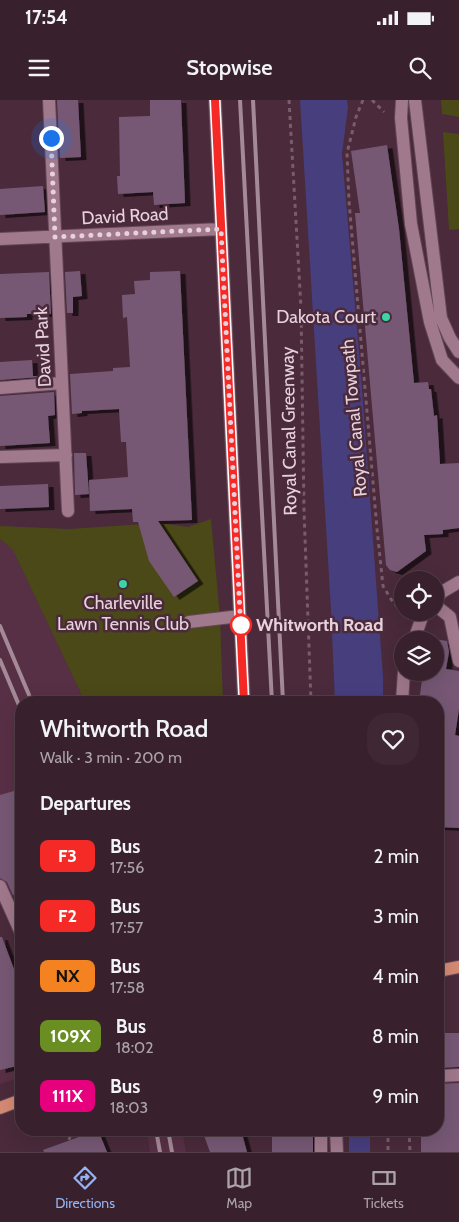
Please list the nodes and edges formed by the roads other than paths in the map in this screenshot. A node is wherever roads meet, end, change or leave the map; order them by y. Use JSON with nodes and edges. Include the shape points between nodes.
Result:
{"nodes":[{"id":1,"x":49,"y":100,"type":"edge"},
{"id":2,"x":215,"y":100,"type":"edge"},
{"id":3,"x":402,"y":100,"type":"edge"},
{"id":4,"x":415,"y":100,"type":"edge"},
{"id":5,"x":221,"y":229,"type":"junction"},
{"id":6,"x":55,"y":237,"type":"junction"},
{"id":7,"x":0,"y":239,"type":"edge"},
{"id":8,"x":459,"y":352,"type":"edge"},
{"id":9,"x":459,"y":378,"type":"edge"},
{"id":10,"x":62,"y":383,"type":"junction"},
{"id":11,"x":0,"y":388,"type":"edge"},
{"id":12,"x":66,"y":455,"type":"junction"},
{"id":13,"x":0,"y":458,"type":"edge"},
{"id":14,"x":68,"y":510,"type":"dead end"},
{"id":15,"x":459,"y":582,"type":"edge"},
{"id":16,"x":444,"y":591,"type":"edge"},
{"id":17,"x":444,"y":612,"type":"edge"},
{"id":18,"x":240,"y":616,"type":"junction"},
{"id":19,"x":189,"y":622,"type":"dead end"},
{"id":20,"x":459,"y":661,"type":"edge"},
{"id":21,"x":403,"y":681,"type":"edge"},
{"id":22,"x":244,"y":696,"type":"edge"},
{"id":23,"x":402,"y":696,"type":"edge"},
{"id":24,"x":0,"y":886,"type":"edge"},
{"id":25,"x":15,"y":921,"type":"edge"},
{"id":26,"x":459,"y":967,"type":"edge"},
{"id":27,"x":444,"y":970,"type":"edge"},
{"id":28,"x":459,"y":1074,"type":"edge"},
{"id":29,"x":444,"y":1075,"type":"edge"},
{"id":30,"x":15,"y":1102,"type":"edge"},
{"id":31,"x":0,"y":1108,"type":"edge"},
{"id":32,"x":321,"y":1136,"type":"edge"},
{"id":33,"x":336,"y":1136,"type":"edge"},
{"id":34,"x":321,"y":1152,"type":"edge"},
{"id":35,"x":337,"y":1152,"type":"edge"}],
"edges":[{"from":1,"to":6,"type":"street","name":"David Park"},
{"from":2,"to":5,"type":"street"},
{"from":3,"to":9,"type":"street","via":[[411,224],[430,322],[442,360]]},
{"from":4,"to":8,"type":"street","via":[[441,318]]},
{"from":5,"to":6,"type":"street","name":"David Road"},
{"from":5,"to":18,"type":"street"},
{"from":6,"to":7,"type":"street","name":"David Road"},
{"from":6,"to":10,"type":"street","name":"David Park"},
{"from":10,"to":11,"type":"street"},
{"from":10,"to":12,"type":"street","name":"David Park"},
{"from":12,"to":13,"type":"street"},
{"from":12,"to":14,"type":"street","name":"David Park"},
{"from":15,"to":16,"type":"street"},
{"from":17,"to":20,"type":"street","via":[[450,617]]},
{"from":18,"to":19,"type":"street"},
{"from":18,"to":22,"type":"street"},
{"from":21,"to":23,"type":"street"},
{"from":24,"to":25,"type":"street"},
{"from":26,"to":27,"type":"main road"},
{"from":28,"to":29,"type":"street"},
{"from":30,"to":31,"type":"main road"},
{"from":32,"to":34,"type":"street"},
{"from":33,"to":35,"type":"street"}]}
